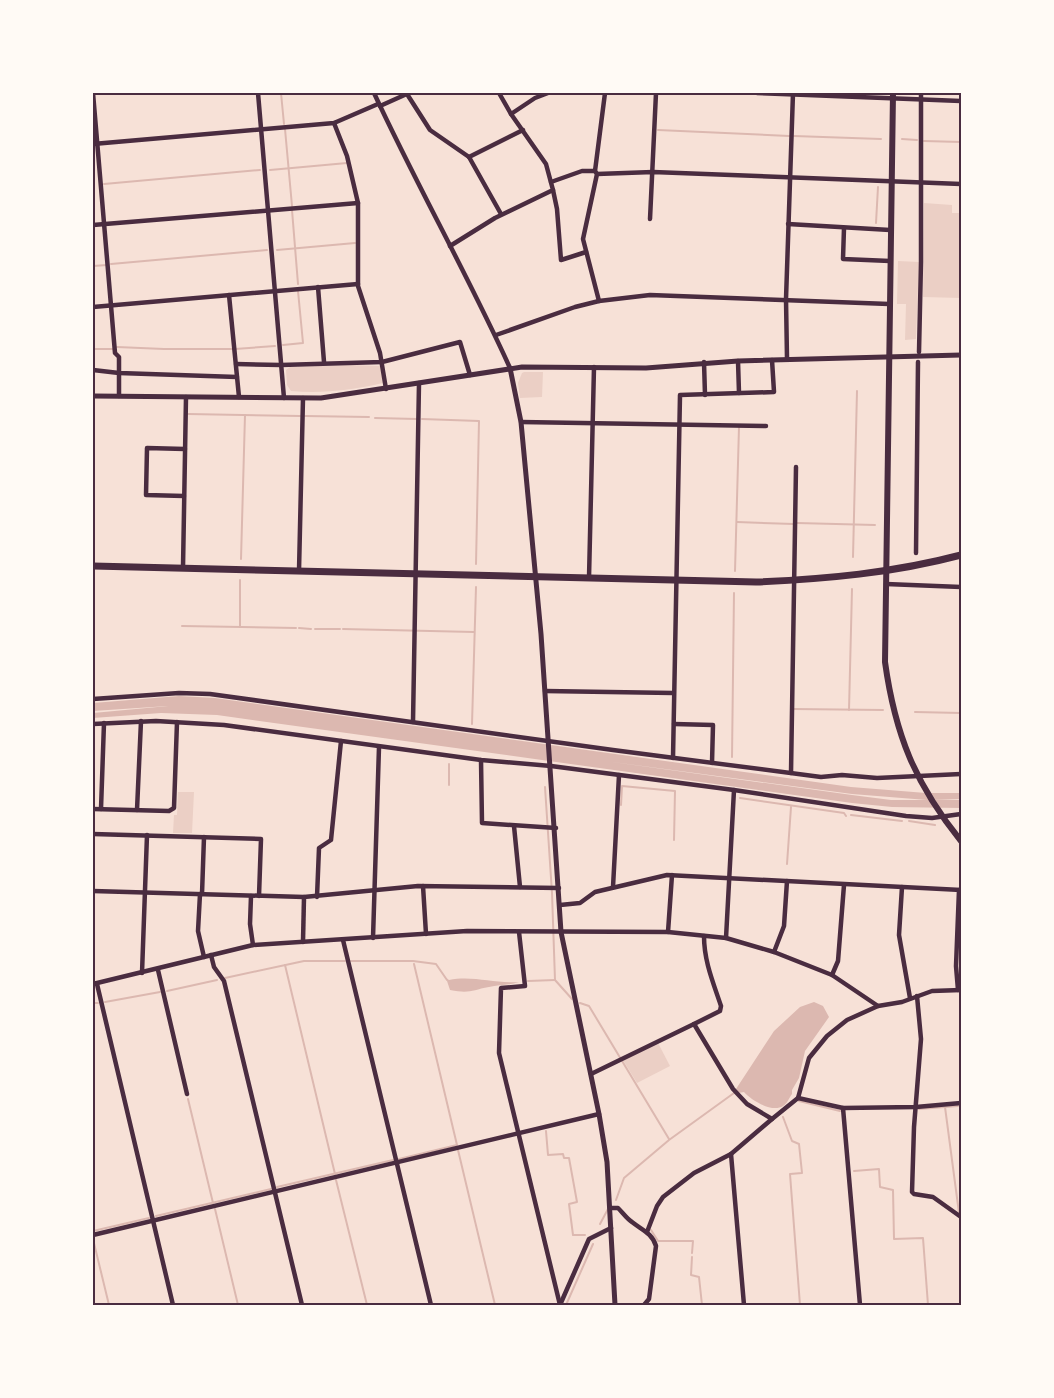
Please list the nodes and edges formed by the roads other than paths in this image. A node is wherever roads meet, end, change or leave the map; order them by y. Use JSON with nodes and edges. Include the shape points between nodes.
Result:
{"nodes":[{"id":1,"x":93,"y":93,"type":"edge"},
{"id":2,"x":258,"y":93,"type":"edge"},
{"id":3,"x":374,"y":93,"type":"edge"},
{"id":4,"x":500,"y":93,"type":"edge"},
{"id":5,"x":548,"y":93,"type":"edge"},
{"id":6,"x":604,"y":93,"type":"edge"},
{"id":7,"x":656,"y":93,"type":"edge"},
{"id":8,"x":757,"y":93,"type":"edge"},
{"id":9,"x":408,"y":94,"type":"edge"},
{"id":10,"x":793,"y":94,"type":"edge"},
{"id":11,"x":893,"y":96,"type":"edge"},
{"id":12,"x":921,"y":96,"type":"edge"},
{"id":13,"x":961,"y":101,"type":"edge"},
{"id":14,"x":379,"y":105,"type":"junction"},
{"id":15,"x":511,"y":114,"type":"junction"},
{"id":16,"x":334,"y":123,"type":"junction"},
{"id":17,"x":261,"y":129,"type":"junction"},
{"id":18,"x":523,"y":130,"type":"junction"},
{"id":19,"x":95,"y":143,"type":"edge"},
{"id":20,"x":469,"y":157,"type":"junction"},
{"id":21,"x":653,"y":172,"type":"junction"},
{"id":22,"x":596,"y":173,"type":"junction"},
{"id":23,"x":790,"y":178,"type":"junction"},
{"id":24,"x":891,"y":181,"type":"junction"},
{"id":25,"x":551,"y":182,"type":"junction"},
{"id":26,"x":921,"y":182,"type":"junction"},
{"id":27,"x":961,"y":184,"type":"edge"},
{"id":28,"x":553,"y":190,"type":"junction"},
{"id":29,"x":358,"y":203,"type":"junction"},
{"id":30,"x":268,"y":210,"type":"junction"},
{"id":31,"x":501,"y":214,"type":"junction"},
{"id":32,"x":650,"y":219,"type":"dead end"},
{"id":33,"x":105,"y":224,"type":"junction"},
{"id":34,"x":788,"y":224,"type":"junction"},
{"id":35,"x":93,"y":225,"type":"edge"},
{"id":36,"x":844,"y":228,"type":"junction"},
{"id":37,"x":890,"y":230,"type":"junction"},
{"id":38,"x":450,"y":246,"type":"junction"},
{"id":39,"x":586,"y":252,"type":"junction"},
{"id":40,"x":890,"y":261,"type":"junction"},
{"id":41,"x":358,"y":284,"type":"junction"},
{"id":42,"x":318,"y":287,"type":"junction"},
{"id":43,"x":274,"y":290,"type":"junction"},
{"id":44,"x":230,"y":295,"type":"junction"},
{"id":45,"x":786,"y":300,"type":"junction"},
{"id":46,"x":599,"y":301,"type":"junction"},
{"id":47,"x":889,"y":304,"type":"junction"},
{"id":48,"x":111,"y":305,"type":"junction"},
{"id":49,"x":93,"y":307,"type":"edge"},
{"id":50,"x":496,"y":335,"type":"junction"},
{"id":51,"x":919,"y":352,"type":"dead end"},
{"id":52,"x":961,"y":355,"type":"edge"},
{"id":53,"x":888,"y":357,"type":"junction"},
{"id":54,"x":788,"y":359,"type":"junction"},
{"id":55,"x":772,"y":360,"type":"junction"},
{"id":56,"x":738,"y":361,"type":"junction"},
{"id":57,"x":324,"y":362,"type":"junction"},
{"id":58,"x":381,"y":362,"type":"junction"},
{"id":59,"x":704,"y":362,"type":"junction"},
{"id":60,"x":918,"y":362,"type":"dead end"},
{"id":61,"x":236,"y":364,"type":"junction"},
{"id":62,"x":281,"y":365,"type":"junction"},
{"id":63,"x":594,"y":367,"type":"junction"},
{"id":64,"x":510,"y":368,"type":"junction"},
{"id":65,"x":93,"y":370,"type":"edge"},
{"id":66,"x":119,"y":373,"type":"junction"},
{"id":67,"x":471,"y":375,"type":"junction"},
{"id":68,"x":237,"y":377,"type":"junction"},
{"id":69,"x":419,"y":383,"type":"junction"},
{"id":70,"x":386,"y":389,"type":"junction"},
{"id":71,"x":739,"y":393,"type":"junction"},
{"id":72,"x":705,"y":395,"type":"junction"},
{"id":73,"x":93,"y":396,"type":"edge"},
{"id":74,"x":119,"y":396,"type":"junction"},
{"id":75,"x":186,"y":397,"type":"junction"},
{"id":76,"x":239,"y":397,"type":"junction"},
{"id":77,"x":284,"y":398,"type":"junction"},
{"id":78,"x":303,"y":398,"type":"junction"},
{"id":79,"x":521,"y":422,"type":"junction"},
{"id":80,"x":593,"y":423,"type":"junction"},
{"id":81,"x":680,"y":425,"type":"junction"},
{"id":82,"x":766,"y":426,"type":"dead end"},
{"id":83,"x":185,"y":448,"type":"junction"},
{"id":84,"x":796,"y":467,"type":"dead end"},
{"id":85,"x":184,"y":496,"type":"junction"},
{"id":86,"x":916,"y":553,"type":"dead end"},
{"id":87,"x":961,"y":555,"type":"edge"},
{"id":88,"x":93,"y":566,"type":"edge"},
{"id":89,"x":183,"y":568,"type":"junction"},
{"id":90,"x":299,"y":571,"type":"junction"},
{"id":91,"x":886,"y":571,"type":"junction"},
{"id":92,"x":417,"y":574,"type":"junction"},
{"id":93,"x":535,"y":576,"type":"junction"},
{"id":94,"x":590,"y":578,"type":"junction"},
{"id":95,"x":676,"y":580,"type":"junction"},
{"id":96,"x":793,"y":580,"type":"junction"},
{"id":97,"x":886,"y":584,"type":"junction"},
{"id":98,"x":961,"y":587,"type":"edge"},
{"id":99,"x":545,"y":691,"type":"junction"},
{"id":100,"x":674,"y":693,"type":"junction"},
{"id":101,"x":93,"y":699,"type":"edge"},
{"id":102,"x":141,"y":721,"type":"junction"},
{"id":103,"x":177,"y":722,"type":"junction"},
{"id":104,"x":413,"y":722,"type":"junction"},
{"id":105,"x":104,"y":723,"type":"junction"},
{"id":106,"x":93,"y":724,"type":"edge"},
{"id":107,"x":674,"y":724,"type":"junction"},
{"id":108,"x":341,"y":741,"type":"junction"},
{"id":109,"x":550,"y":742,"type":"junction"},
{"id":110,"x":379,"y":747,"type":"junction"},
{"id":111,"x":673,"y":758,"type":"junction"},
{"id":112,"x":481,"y":760,"type":"junction"},
{"id":113,"x":712,"y":763,"type":"junction"},
{"id":114,"x":551,"y":766,"type":"junction"},
{"id":115,"x":790,"y":773,"type":"junction"},
{"id":116,"x":916,"y":774,"type":"junction"},
{"id":117,"x":961,"y":774,"type":"edge"},
{"id":118,"x":619,"y":775,"type":"junction"},
{"id":119,"x":734,"y":790,"type":"junction"},
{"id":120,"x":93,"y":809,"type":"edge"},
{"id":121,"x":101,"y":809,"type":"junction"},
{"id":122,"x":137,"y":810,"type":"junction"},
{"id":123,"x":961,"y":814,"type":"edge"},
{"id":124,"x":940,"y":816,"type":"junction"},
{"id":125,"x":514,"y":826,"type":"junction"},
{"id":126,"x":551,"y":828,"type":"junction"},
{"id":127,"x":93,"y":834,"type":"edge"},
{"id":128,"x":147,"y":835,"type":"junction"},
{"id":129,"x":204,"y":837,"type":"junction"},
{"id":130,"x":961,"y":841,"type":"edge"},
{"id":131,"x":672,"y":875,"type":"junction"},
{"id":132,"x":729,"y":878,"type":"junction"},
{"id":133,"x":788,"y":882,"type":"junction"},
{"id":134,"x":844,"y":885,"type":"junction"},
{"id":135,"x":423,"y":886,"type":"junction"},
{"id":136,"x":520,"y":887,"type":"junction"},
{"id":137,"x":613,"y":887,"type":"junction"},
{"id":138,"x":902,"y":887,"type":"junction"},
{"id":139,"x":555,"y":888,"type":"junction"},
{"id":140,"x":374,"y":890,"type":"junction"},
{"id":141,"x":960,"y":890,"type":"edge"},
{"id":142,"x":93,"y":891,"type":"edge"},
{"id":143,"x":145,"y":893,"type":"junction"},
{"id":144,"x":201,"y":894,"type":"junction"},
{"id":145,"x":251,"y":896,"type":"junction"},
{"id":146,"x":259,"y":896,"type":"junction"},
{"id":147,"x":304,"y":897,"type":"junction"},
{"id":148,"x":317,"y":897,"type":"junction"},
{"id":149,"x":560,"y":904,"type":"junction"},
{"id":150,"x":519,"y":932,"type":"junction"},
{"id":151,"x":556,"y":932,"type":"junction"},
{"id":152,"x":668,"y":932,"type":"junction"},
{"id":153,"x":426,"y":934,"type":"junction"},
{"id":154,"x":704,"y":936,"type":"junction"},
{"id":155,"x":373,"y":938,"type":"junction"},
{"id":156,"x":726,"y":938,"type":"junction"},
{"id":157,"x":343,"y":940,"type":"junction"},
{"id":158,"x":303,"y":942,"type":"junction"},
{"id":159,"x":253,"y":945,"type":"junction"},
{"id":160,"x":774,"y":952,"type":"junction"},
{"id":161,"x":211,"y":955,"type":"junction"},
{"id":162,"x":204,"y":957,"type":"junction"},
{"id":163,"x":158,"y":970,"type":"junction"},
{"id":164,"x":142,"y":973,"type":"junction"},
{"id":165,"x":832,"y":975,"type":"junction"},
{"id":166,"x":95,"y":984,"type":"edge"},
{"id":167,"x":960,"y":990,"type":"edge"},
{"id":168,"x":917,"y":996,"type":"junction"},
{"id":169,"x":910,"y":998,"type":"junction"},
{"id":170,"x":878,"y":1006,"type":"junction"},
{"id":171,"x":694,"y":1024,"type":"junction"},
{"id":172,"x":591,"y":1074,"type":"junction"},
{"id":173,"x":187,"y":1094,"type":"dead end"},
{"id":174,"x":798,"y":1098,"type":"junction"},
{"id":175,"x":961,"y":1102,"type":"edge"},
{"id":176,"x":916,"y":1107,"type":"junction"},
{"id":177,"x":843,"y":1108,"type":"junction"},
{"id":178,"x":599,"y":1114,"type":"junction"},
{"id":179,"x":772,"y":1119,"type":"junction"},
{"id":180,"x":519,"y":1133,"type":"junction"},
{"id":181,"x":731,"y":1154,"type":"junction"},
{"id":182,"x":396,"y":1162,"type":"junction"},
{"id":183,"x":274,"y":1191,"type":"junction"},
{"id":184,"x":610,"y":1208,"type":"junction"},
{"id":185,"x":961,"y":1217,"type":"edge"},
{"id":186,"x":153,"y":1221,"type":"junction"},
{"id":187,"x":611,"y":1228,"type":"junction"},
{"id":188,"x":647,"y":1232,"type":"junction"},
{"id":189,"x":93,"y":1235,"type":"edge"},
{"id":190,"x":173,"y":1305,"type":"edge"},
{"id":191,"x":302,"y":1305,"type":"edge"},
{"id":192,"x":431,"y":1305,"type":"edge"},
{"id":193,"x":560,"y":1305,"type":"edge"},
{"id":194,"x":615,"y":1305,"type":"edge"},
{"id":195,"x":644,"y":1305,"type":"edge"},
{"id":196,"x":744,"y":1305,"type":"edge"},
{"id":197,"x":860,"y":1305,"type":"edge"}],
"edges":[{"from":1,"to":19,"type":"street"},
{"from":2,"to":17,"type":"street"},
{"from":3,"to":14,"type":"street"},
{"from":4,"to":15,"type":"street"},
{"from":5,"to":15,"type":"street"},
{"from":6,"to":22,"type":"street"},
{"from":7,"to":21,"type":"street"},
{"from":8,"to":10,"type":"street"},
{"from":9,"to":14,"type":"street"},
{"from":9,"to":20,"type":"street","via":[[430,130]]},
{"from":10,"to":11,"type":"street"},
{"from":10,"to":23,"type":"street"},
{"from":11,"to":12,"type":"street"},
{"from":11,"to":24,"type":"main road"},
{"from":12,"to":13,"type":"street"},
{"from":12,"to":26,"type":"street"},
{"from":14,"to":16,"type":"street"},
{"from":14,"to":38,"type":"street"},
{"from":15,"to":18,"type":"street"},
{"from":16,"to":17,"type":"street"},
{"from":16,"to":29,"type":"street"},
{"from":17,"to":19,"type":"street"},
{"from":17,"to":30,"type":"street"},
{"from":18,"to":20,"type":"street"},
{"from":18,"to":25,"type":"street","via":[[546,164]]},
{"from":19,"to":33,"type":"street"},
{"from":20,"to":31,"type":"street"},
{"from":21,"to":22,"type":"street"},
{"from":21,"to":23,"type":"street"},
{"from":21,"to":32,"type":"street"},
{"from":22,"to":25,"type":"street","via":[[582,171]]},
{"from":22,"to":39,"type":"street","via":[[584,239]]},
{"from":23,"to":24,"type":"street"},
{"from":23,"to":34,"type":"street"},
{"from":24,"to":26,"type":"street"},
{"from":24,"to":37,"type":"main road"},
{"from":25,"to":28,"type":"street"},
{"from":26,"to":27,"type":"street"},
{"from":26,"to":51,"type":"street"},
{"from":28,"to":31,"type":"street"},
{"from":28,"to":39,"type":"street","via":[[561,260]]},
{"from":29,"to":30,"type":"street"},
{"from":29,"to":41,"type":"street"},
{"from":30,"to":33,"type":"street"},
{"from":30,"to":43,"type":"street"},
{"from":31,"to":38,"type":"street"},
{"from":33,"to":35,"type":"street"},
{"from":33,"to":48,"type":"street"},
{"from":34,"to":36,"type":"street"},
{"from":34,"to":45,"type":"street"},
{"from":36,"to":37,"type":"street"},
{"from":36,"to":40,"type":"street","via":[[843,258]]},
{"from":37,"to":40,"type":"main road"},
{"from":38,"to":50,"type":"street"},
{"from":39,"to":46,"type":"street"},
{"from":40,"to":47,"type":"main road"},
{"from":41,"to":42,"type":"street"},
{"from":41,"to":58,"type":"street"},
{"from":42,"to":43,"type":"street"},
{"from":42,"to":57,"type":"street"},
{"from":43,"to":44,"type":"street"},
{"from":43,"to":62,"type":"street"},
{"from":44,"to":48,"type":"street"},
{"from":44,"to":61,"type":"street"},
{"from":45,"to":46,"type":"street","via":[[661,295]]},
{"from":45,"to":47,"type":"street"},
{"from":45,"to":54,"type":"street"},
{"from":46,"to":50,"type":"street"},
{"from":47,"to":53,"type":"main road"},
{"from":48,"to":49,"type":"street"},
{"from":48,"to":66,"type":"street"},
{"from":50,"to":64,"type":"street"},
{"from":52,"to":53,"type":"street"},
{"from":53,"to":54,"type":"street"},
{"from":53,"to":91,"type":"main road"},
{"from":54,"to":55,"type":"street"},
{"from":55,"to":56,"type":"street"},
{"from":55,"to":71,"type":"street","via":[[774,392]]},
{"from":56,"to":59,"type":"street"},
{"from":56,"to":71,"type":"street"},
{"from":57,"to":58,"type":"street"},
{"from":57,"to":62,"type":"street"},
{"from":58,"to":67,"type":"street","via":[[460,342]]},
{"from":58,"to":70,"type":"street"},
{"from":59,"to":63,"type":"street","via":[[646,368]]},
{"from":59,"to":72,"type":"street"},
{"from":60,"to":86,"type":"street"},
{"from":61,"to":62,"type":"street"},
{"from":61,"to":68,"type":"street"},
{"from":62,"to":77,"type":"street"},
{"from":63,"to":64,"type":"street"},
{"from":63,"to":80,"type":"street"},
{"from":64,"to":67,"type":"street"},
{"from":64,"to":79,"type":"street"},
{"from":65,"to":66,"type":"street"},
{"from":66,"to":68,"type":"street"},
{"from":66,"to":74,"type":"street"},
{"from":67,"to":69,"type":"street"},
{"from":68,"to":76,"type":"street"},
{"from":69,"to":70,"type":"street"},
{"from":69,"to":92,"type":"street"},
{"from":70,"to":78,"type":"street"},
{"from":71,"to":72,"type":"street"},
{"from":72,"to":81,"type":"street","via":[[680,395]]},
{"from":73,"to":74,"type":"street"},
{"from":74,"to":75,"type":"street"},
{"from":75,"to":76,"type":"street"},
{"from":75,"to":83,"type":"street"},
{"from":76,"to":77,"type":"street"},
{"from":77,"to":78,"type":"street"},
{"from":78,"to":90,"type":"street"},
{"from":79,"to":80,"type":"street"},
{"from":79,"to":93,"type":"street"},
{"from":80,"to":81,"type":"street"},
{"from":80,"to":94,"type":"street"},
{"from":81,"to":82,"type":"street"},
{"from":81,"to":95,"type":"street"},
{"from":83,"to":85,"type":"street"},
{"from":83,"to":85,"type":"street","via":[[147,447],[146,495]]},
{"from":84,"to":96,"type":"street"},
{"from":85,"to":89,"type":"street"},
{"from":87,"to":91,"type":"highway"},
{"from":88,"to":89,"type":"highway"},
{"from":89,"to":90,"type":"highway"},
{"from":90,"to":92,"type":"highway"},
{"from":91,"to":96,"type":"highway"},
{"from":91,"to":97,"type":"main road"},
{"from":92,"to":93,"type":"highway"},
{"from":92,"to":104,"type":"street"},
{"from":93,"to":94,"type":"highway"},
{"from":93,"to":99,"type":"street"},
{"from":94,"to":95,"type":"highway"},
{"from":95,"to":96,"type":"highway"},
{"from":95,"to":100,"type":"street"},
{"from":96,"to":115,"type":"street"},
{"from":97,"to":98,"type":"street"},
{"from":97,"to":116,"type":"main road","via":[[885,662],[889,693]]},
{"from":99,"to":100,"type":"street"},
{"from":99,"to":109,"type":"street"},
{"from":100,"to":107,"type":"street"},
{"from":101,"to":104,"type":"street","via":[[210,694]]},
{"from":102,"to":103,"type":"street"},
{"from":102,"to":105,"type":"street"},
{"from":102,"to":122,"type":"street"},
{"from":103,"to":108,"type":"street"},
{"from":103,"to":122,"type":"street","via":[[174,808]]},
{"from":104,"to":109,"type":"street"},
{"from":105,"to":106,"type":"street"},
{"from":105,"to":121,"type":"street"},
{"from":107,"to":111,"type":"street"},
{"from":107,"to":113,"type":"street","via":[[713,725]]},
{"from":108,"to":110,"type":"street"},
{"from":108,"to":148,"type":"street","via":[[331,840],[319,848]]},
{"from":109,"to":111,"type":"street"},
{"from":109,"to":114,"type":"street"},
{"from":110,"to":112,"type":"street"},
{"from":110,"to":140,"type":"street"},
{"from":111,"to":113,"type":"street"},
{"from":112,"to":114,"type":"street"},
{"from":112,"to":125,"type":"street","via":[[482,823]]},
{"from":113,"to":115,"type":"street"},
{"from":114,"to":118,"type":"street"},
{"from":114,"to":126,"type":"street"},
{"from":115,"to":116,"type":"street","via":[[877,778]]},
{"from":116,"to":117,"type":"street"},
{"from":116,"to":124,"type":"main road"},
{"from":118,"to":119,"type":"street"},
{"from":118,"to":137,"type":"street"},
{"from":119,"to":124,"type":"street","via":[[906,816]]},
{"from":119,"to":132,"type":"street"},
{"from":120,"to":121,"type":"street"},
{"from":121,"to":122,"type":"street"},
{"from":123,"to":124,"type":"street"},
{"from":124,"to":130,"type":"main road"},
{"from":125,"to":126,"type":"street"},
{"from":125,"to":136,"type":"street"},
{"from":126,"to":139,"type":"street"},
{"from":127,"to":128,"type":"street"},
{"from":128,"to":129,"type":"street"},
{"from":128,"to":143,"type":"street"},
{"from":129,"to":144,"type":"street"},
{"from":129,"to":146,"type":"street","via":[[261,839]]},
{"from":131,"to":132,"type":"street"},
{"from":131,"to":137,"type":"street"},
{"from":131,"to":152,"type":"street"},
{"from":132,"to":133,"type":"street"},
{"from":132,"to":156,"type":"street"},
{"from":133,"to":134,"type":"street"},
{"from":133,"to":160,"type":"street","via":[[784,926]]},
{"from":134,"to":138,"type":"street"},
{"from":134,"to":165,"type":"street","via":[[838,961]]},
{"from":135,"to":136,"type":"street"},
{"from":135,"to":140,"type":"street"},
{"from":135,"to":153,"type":"street"},
{"from":136,"to":139,"type":"street"},
{"from":137,"to":149,"type":"street","via":[[595,892],[580,903]]},
{"from":138,"to":141,"type":"street"},
{"from":138,"to":169,"type":"street","via":[[899,934]]},
{"from":139,"to":149,"type":"street"},
{"from":140,"to":148,"type":"street"},
{"from":140,"to":155,"type":"street"},
{"from":141,"to":167,"type":"street","via":[[956,966]]},
{"from":142,"to":143,"type":"street"},
{"from":143,"to":144,"type":"street"},
{"from":143,"to":164,"type":"street"},
{"from":144,"to":145,"type":"street"},
{"from":144,"to":162,"type":"street","via":[[198,931]]},
{"from":145,"to":146,"type":"street"},
{"from":145,"to":159,"type":"street","via":[[249,924]]},
{"from":146,"to":147,"type":"street"},
{"from":147,"to":148,"type":"street"},
{"from":147,"to":158,"type":"street"},
{"from":149,"to":151,"type":"street"},
{"from":150,"to":151,"type":"street"},
{"from":150,"to":153,"type":"street"},
{"from":150,"to":180,"type":"street","via":[[525,986],[501,988],[500,1053]]},
{"from":151,"to":152,"type":"street"},
{"from":151,"to":172,"type":"street"},
{"from":152,"to":154,"type":"street"},
{"from":153,"to":155,"type":"street"},
{"from":154,"to":156,"type":"street"},
{"from":154,"to":171,"type":"street","via":[[707,966],[722,1006],[720,1011]]},
{"from":155,"to":157,"type":"street"},
{"from":156,"to":160,"type":"street"},
{"from":157,"to":158,"type":"street"},
{"from":157,"to":182,"type":"street"},
{"from":158,"to":159,"type":"street"},
{"from":159,"to":161,"type":"street"},
{"from":160,"to":165,"type":"street"},
{"from":161,"to":162,"type":"street"},
{"from":161,"to":183,"type":"street","via":[[224,981]]},
{"from":162,"to":163,"type":"street"},
{"from":163,"to":164,"type":"street"},
{"from":163,"to":173,"type":"street"},
{"from":164,"to":166,"type":"street"},
{"from":165,"to":170,"type":"street"},
{"from":166,"to":186,"type":"street"},
{"from":167,"to":168,"type":"street"},
{"from":168,"to":169,"type":"street"},
{"from":168,"to":176,"type":"street","via":[[921,1039]]},
{"from":169,"to":170,"type":"street"},
{"from":170,"to":174,"type":"street","via":[[847,1020],[827,1036],[809,1058]]},
{"from":171,"to":172,"type":"street"},
{"from":171,"to":179,"type":"street","via":[[735,1092]]},
{"from":172,"to":178,"type":"street"},
{"from":174,"to":177,"type":"street"},
{"from":174,"to":179,"type":"street"},
{"from":175,"to":176,"type":"street"},
{"from":176,"to":177,"type":"street"},
{"from":176,"to":185,"type":"street","via":[[912,1192],[933,1197]]},
{"from":177,"to":197,"type":"street"},
{"from":178,"to":180,"type":"street"},
{"from":178,"to":184,"type":"street"},
{"from":179,"to":181,"type":"street"},
{"from":180,"to":182,"type":"street"},
{"from":180,"to":193,"type":"street"},
{"from":181,"to":188,"type":"street","via":[[694,1173],[663,1197]]},
{"from":181,"to":196,"type":"street"},
{"from":182,"to":183,"type":"street"},
{"from":182,"to":192,"type":"street"},
{"from":183,"to":186,"type":"street"},
{"from":183,"to":191,"type":"street"},
{"from":184,"to":187,"type":"street"},
{"from":184,"to":188,"type":"street","via":[[618,1208]]},
{"from":186,"to":189,"type":"street"},
{"from":186,"to":190,"type":"street"},
{"from":187,"to":193,"type":"street","via":[[589,1239]]},
{"from":187,"to":194,"type":"street"},
{"from":188,"to":195,"type":"street","via":[[656,1246],[649,1299]]}]}
